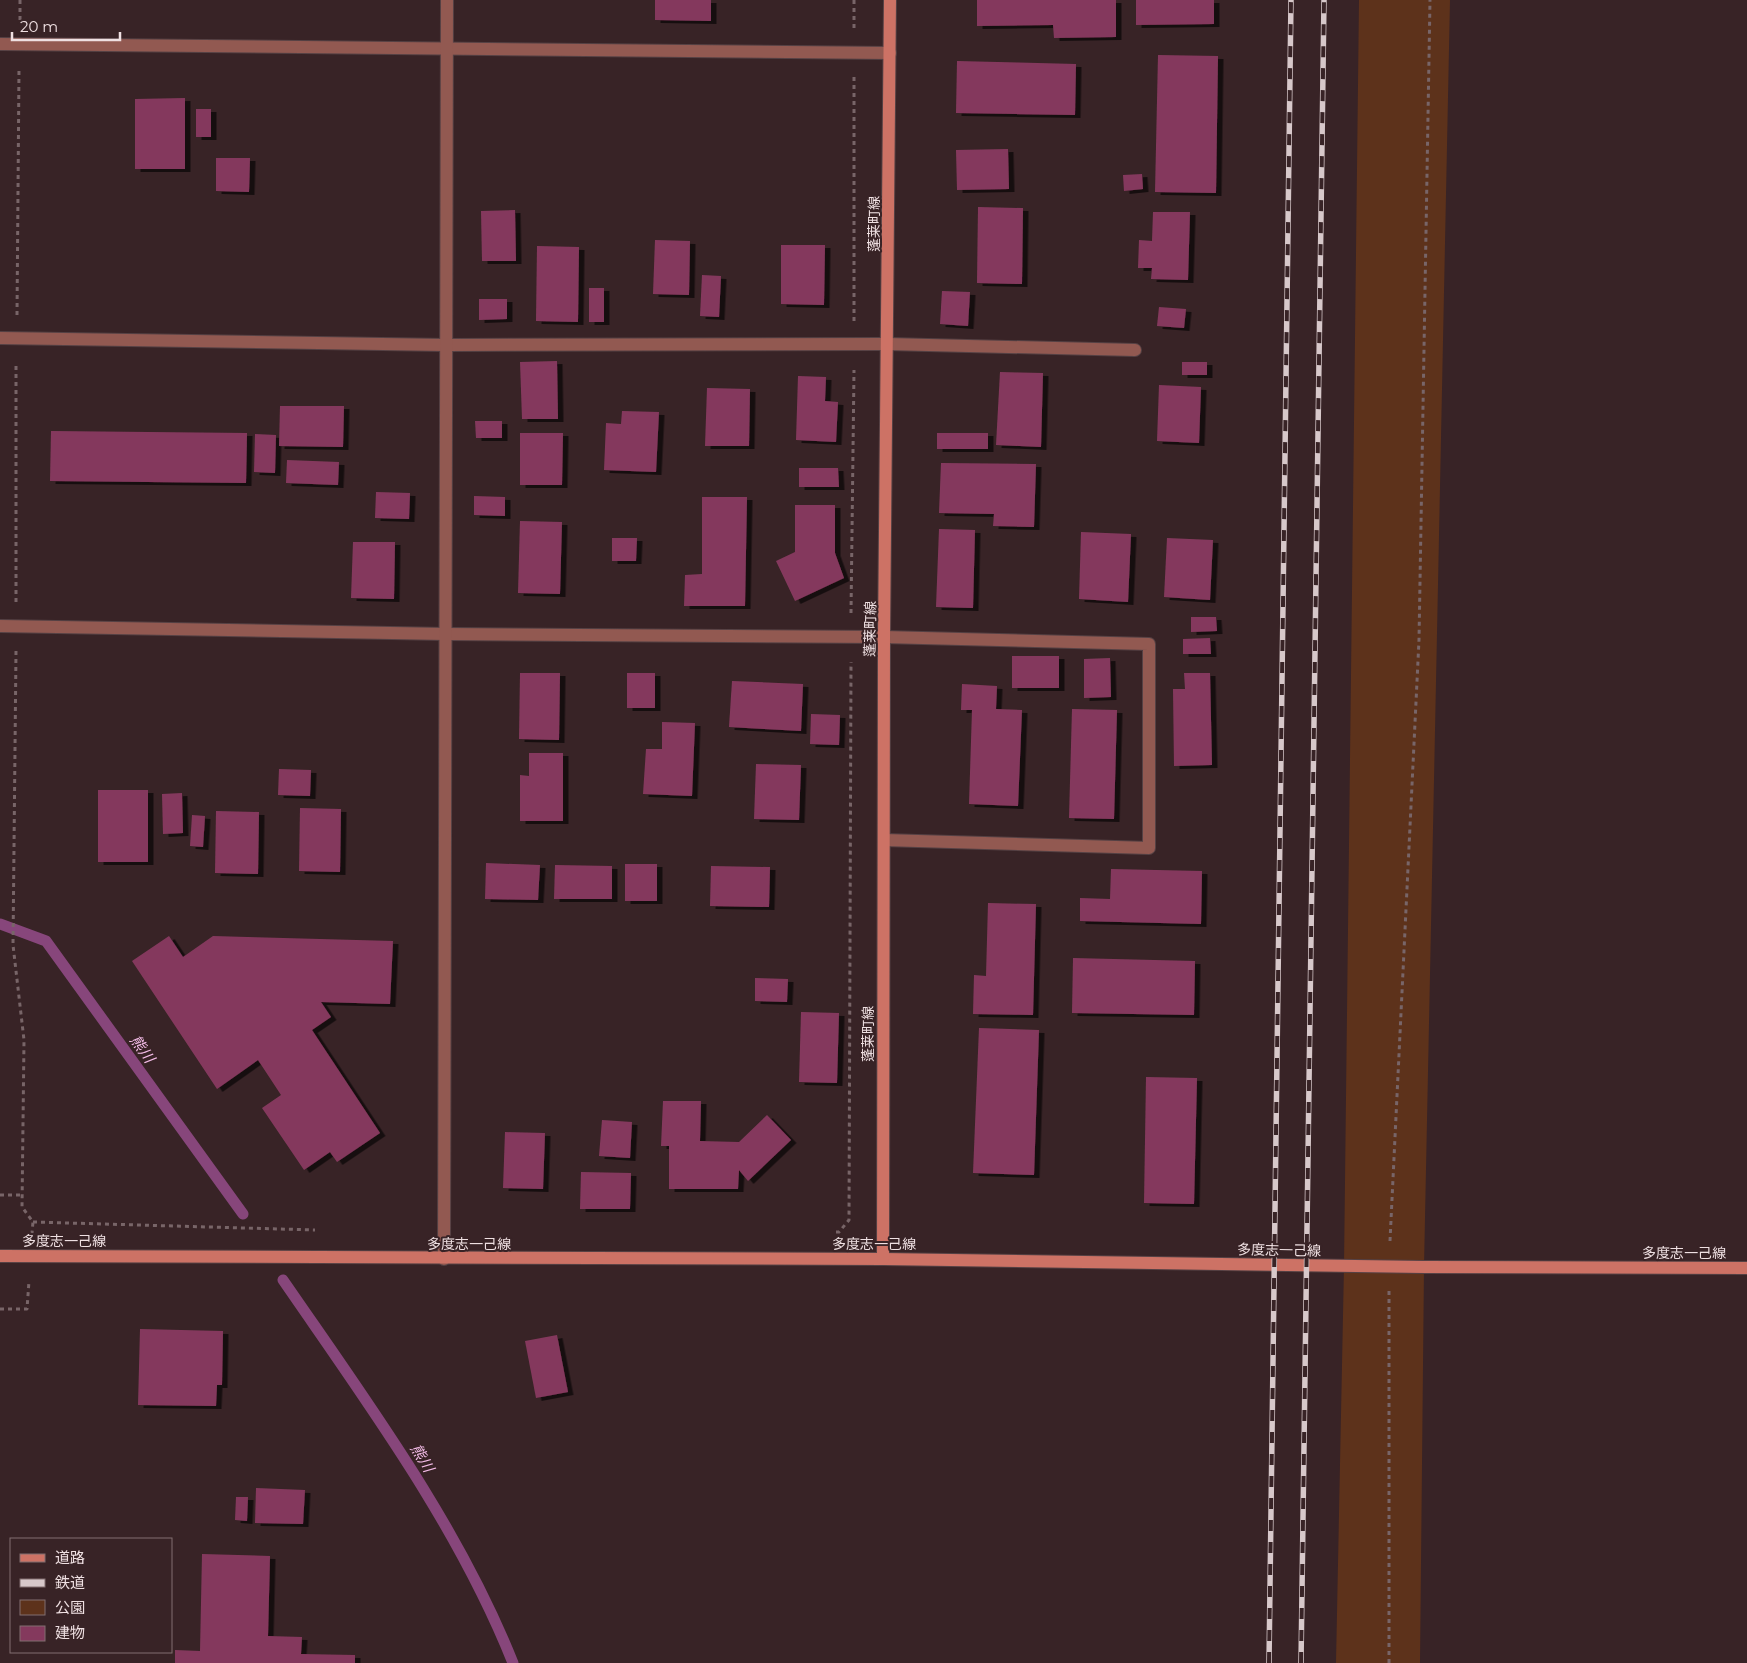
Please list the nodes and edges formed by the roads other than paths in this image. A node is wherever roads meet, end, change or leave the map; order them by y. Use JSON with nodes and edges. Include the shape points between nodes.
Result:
{"nodes":[{"id":1,"x":447,"y":0,"type":"edge"},
{"id":2,"x":890,"y":0,"type":"edge"},
{"id":3,"x":0,"y":44,"type":"edge"},
{"id":4,"x":447,"y":48,"type":"junction"},
{"id":5,"x":890,"y":53,"type":"junction"},
{"id":6,"x":0,"y":338,"type":"edge"},
{"id":7,"x":888,"y":344,"type":"junction"},
{"id":8,"x":446,"y":345,"type":"junction"},
{"id":9,"x":1135,"y":350,"type":"dead end"},
{"id":10,"x":0,"y":626,"type":"edge"},
{"id":11,"x":446,"y":634,"type":"junction"},
{"id":12,"x":884,"y":637,"type":"junction"},
{"id":13,"x":884,"y":840,"type":"junction"},
{"id":14,"x":0,"y":1256,"type":"edge"},
{"id":15,"x":444,"y":1259,"type":"junction"},
{"id":16,"x":883,"y":1259,"type":"junction"},
{"id":17,"x":1747,"y":1268,"type":"edge"}],
"edges":[{"from":1,"to":4,"type":"street"},
{"from":2,"to":5,"type":"main road","name":"蓬莱町線"},
{"from":3,"to":4,"type":"street"},
{"from":4,"to":5,"type":"street"},
{"from":4,"to":8,"type":"street"},
{"from":5,"to":7,"type":"main road","name":"蓬莱町線"},
{"from":6,"to":8,"type":"street"},
{"from":7,"to":8,"type":"street"},
{"from":7,"to":9,"type":"street"},
{"from":7,"to":12,"type":"main road","name":"蓬莱町線"},
{"from":8,"to":11,"type":"street"},
{"from":10,"to":11,"type":"street"},
{"from":11,"to":12,"type":"street"},
{"from":11,"to":15,"type":"street"},
{"from":12,"to":13,"type":"main road","name":"蓬莱町線"},
{"from":12,"to":13,"type":"street","via":[[1149,644],[1149,848]]},
{"from":13,"to":16,"type":"main road","name":"蓬莱町線"},
{"from":14,"to":15,"type":"main road","name":"多度志一己線"},
{"from":15,"to":16,"type":"main road","name":"多度志一己線"},
{"from":16,"to":17,"type":"main road","name":"多度志一己線"}]}
